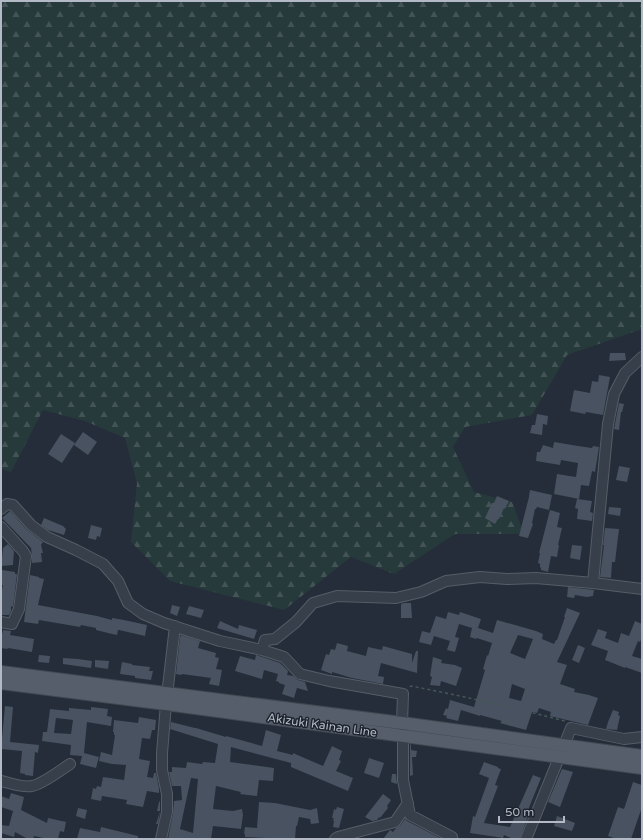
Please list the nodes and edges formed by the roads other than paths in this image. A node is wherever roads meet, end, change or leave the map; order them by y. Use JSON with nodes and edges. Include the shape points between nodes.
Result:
{"nodes":[{"id":1,"x":642,"y":357,"type":"edge"},
{"id":2,"x":1,"y":509,"type":"edge"},
{"id":3,"x":1,"y":527,"type":"edge"},
{"id":4,"x":594,"y":583,"type":"junction"},
{"id":5,"x":642,"y":589,"type":"edge"},
{"id":6,"x":1,"y":622,"type":"edge"},
{"id":7,"x":175,"y":626,"type":"junction"},
{"id":8,"x":262,"y":650,"type":"junction"},
{"id":9,"x":1,"y":672,"type":"edge"},
{"id":10,"x":1,"y":683,"type":"edge"},
{"id":11,"x":167,"y":699,"type":"junction"},
{"id":12,"x":402,"y":723,"type":"junction"},
{"id":13,"x":403,"y":736,"type":"junction"},
{"id":14,"x":642,"y":737,"type":"edge"},
{"id":15,"x":564,"y":746,"type":"junction"},
{"id":16,"x":642,"y":756,"type":"edge"},
{"id":17,"x":559,"y":757,"type":"junction"},
{"id":18,"x":70,"y":764,"type":"dead end"},
{"id":19,"x":642,"y":768,"type":"edge"},
{"id":20,"x":1,"y":781,"type":"edge"},
{"id":21,"x":408,"y":803,"type":"junction"},
{"id":22,"x":161,"y":839,"type":"edge"},
{"id":23,"x":335,"y":839,"type":"edge"},
{"id":24,"x":452,"y":839,"type":"edge"},
{"id":25,"x":526,"y":839,"type":"edge"}],
"edges":[{"from":1,"to":4,"type":"street","via":[[625,373],[614,394],[608,424]]},
{"from":2,"to":7,"type":"street","via":[[7,504],[13,505],[31,525],[47,537],[103,564],[118,581],[128,603],[143,614]]},
{"from":3,"to":6,"type":"street","via":[[26,556],[19,609],[12,624]]},
{"from":4,"to":5,"type":"street"},
{"from":4,"to":8,"type":"street","via":[[480,577],[446,581],[421,592],[396,598],[337,596],[313,603],[275,640],[265,640]]},
{"from":7,"to":8,"type":"street","via":[[220,642]]},
{"from":7,"to":11,"type":"street"},
{"from":8,"to":12,"type":"street","via":[[284,657],[300,674],[403,694]]},
{"from":9,"to":11,"type":"main road","name":"Akizuki Kainan Line"},
{"from":10,"to":11,"type":"main road","name":"Akizuki Kainan Line"},
{"from":11,"to":12,"type":"main road","name":"Akizuki Kainan Line"},
{"from":11,"to":13,"type":"main road","name":"Akizuki Kainan Line"},
{"from":11,"to":22,"type":"street","via":[[162,770],[167,794],[167,812]]},
{"from":12,"to":13,"type":"street"},
{"from":12,"to":15,"type":"main road","name":"Akizuki Kainan Line"},
{"from":13,"to":17,"type":"main road","name":"Akizuki Kainan Line"},
{"from":13,"to":21,"type":"street","via":[[403,780]]},
{"from":14,"to":15,"type":"street","via":[[624,739],[571,728]]},
{"from":15,"to":16,"type":"main road","name":"Akizuki Kainan Line"},
{"from":15,"to":17,"type":"street"},
{"from":17,"to":19,"type":"main road","name":"Akizuki Kainan Line"},
{"from":17,"to":25,"type":"street"},
{"from":18,"to":20,"type":"street","via":[[31,787]]},
{"from":21,"to":23,"type":"street","via":[[395,822]]},
{"from":21,"to":24,"type":"street","via":[[410,815]]}]}
